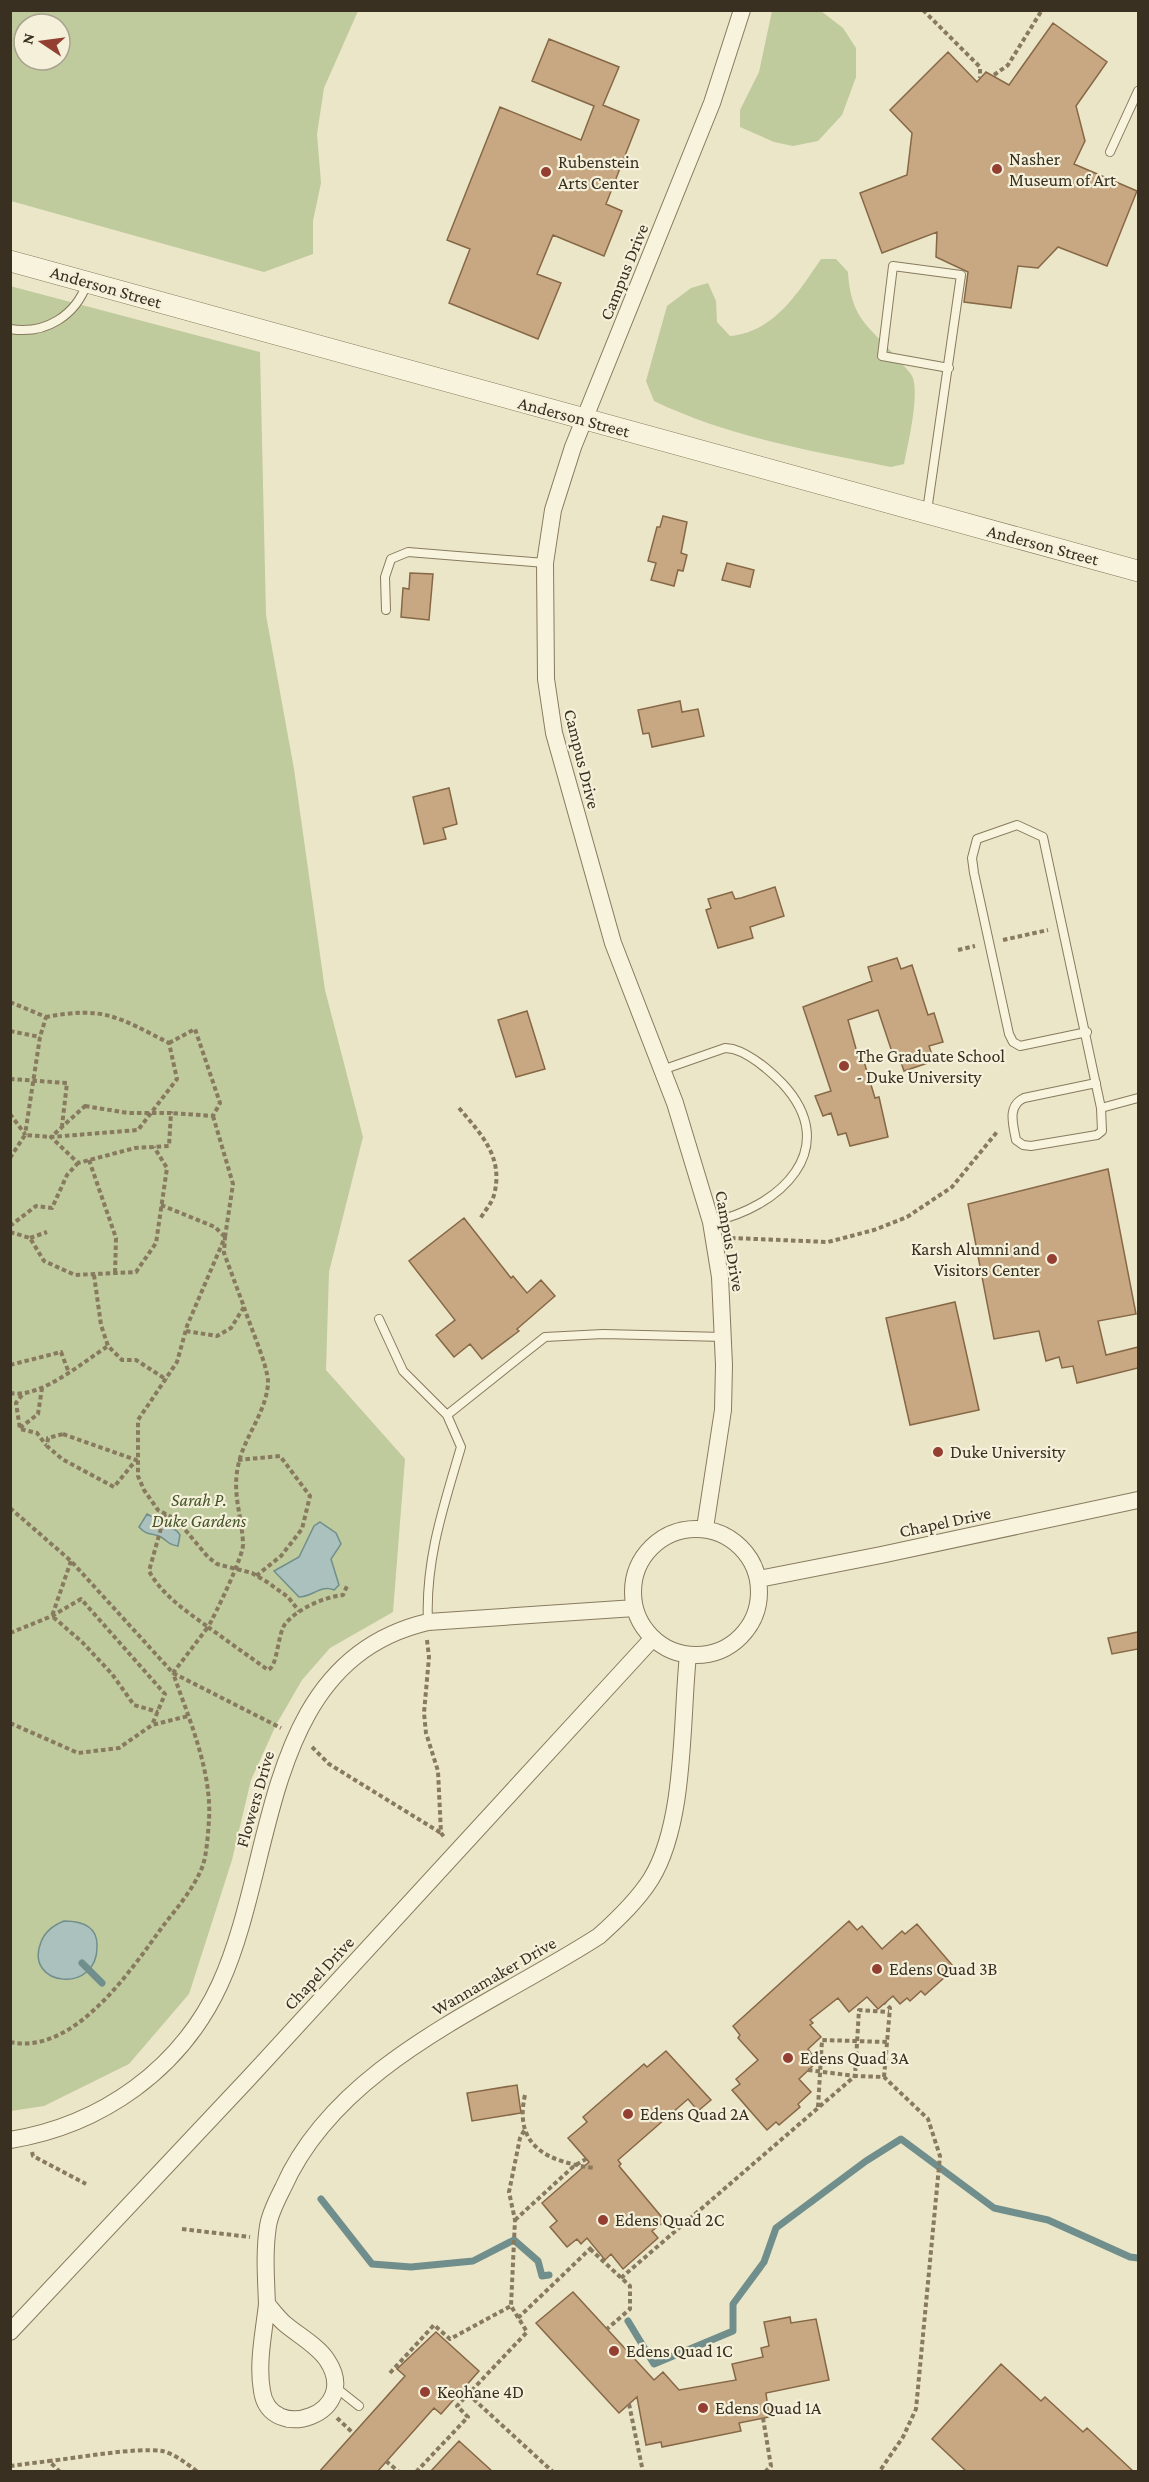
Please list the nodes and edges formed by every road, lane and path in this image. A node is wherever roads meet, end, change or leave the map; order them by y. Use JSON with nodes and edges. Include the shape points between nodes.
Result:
{"nodes":[{"id":1,"x":742,"y":10,"type":"edge"},
{"id":2,"x":923,"y":10,"type":"edge"},
{"id":3,"x":1042,"y":10,"type":"edge"},
{"id":4,"x":994,"y":75,"type":"dead end"},
{"id":5,"x":980,"y":78,"type":"dead end"},
{"id":6,"x":1138,"y":91,"type":"edge"},
{"id":7,"x":1110,"y":152,"type":"dead end"},
{"id":8,"x":10,"y":261,"type":"edge"},
{"id":9,"x":88,"y":282,"type":"junction"},
{"id":10,"x":10,"y":329,"type":"edge"},
{"id":11,"x":949,"y":368,"type":"junction"},
{"id":12,"x":584,"y":420,"type":"junction"},
{"id":13,"x":927,"y":515,"type":"junction"},
{"id":14,"x":545,"y":563,"type":"junction"},
{"id":15,"x":1138,"y":571,"type":"edge"},
{"id":16,"x":386,"y":610,"type":"dead end"},
{"id":17,"x":1063,"y":927,"type":"junction"},
{"id":18,"x":1002,"y":940,"type":"dead end"},
{"id":19,"x":978,"y":945,"type":"dead end"},
{"id":20,"x":958,"y":950,"type":"dead end"},
{"id":21,"x":10,"y":1002,"type":"edge"},
{"id":22,"x":46,"y":1017,"type":"junction"},
{"id":23,"x":10,"y":1031,"type":"edge"},
{"id":24,"x":1087,"y":1032,"type":"junction"},
{"id":25,"x":40,"y":1037,"type":"junction"},
{"id":26,"x":169,"y":1042,"type":"junction"},
{"id":27,"x":662,"y":1070,"type":"junction"},
{"id":28,"x":10,"y":1079,"type":"edge"},
{"id":29,"x":34,"y":1081,"type":"junction"},
{"id":30,"x":1096,"y":1083,"type":"junction"},
{"id":31,"x":1138,"y":1098,"type":"edge"},
{"id":32,"x":459,"y":1108,"type":"dead end"},
{"id":33,"x":1101,"y":1108,"type":"junction"},
{"id":34,"x":150,"y":1113,"type":"junction"},
{"id":35,"x":171,"y":1113,"type":"junction"},
{"id":36,"x":10,"y":1114,"type":"edge"},
{"id":37,"x":213,"y":1116,"type":"junction"},
{"id":38,"x":61,"y":1128,"type":"junction"},
{"id":39,"x":997,"y":1132,"type":"dead end"},
{"id":40,"x":25,"y":1135,"type":"junction"},
{"id":41,"x":51,"y":1137,"type":"junction"},
{"id":42,"x":154,"y":1147,"type":"junction"},
{"id":43,"x":10,"y":1158,"type":"edge"},
{"id":44,"x":89,"y":1160,"type":"junction"},
{"id":45,"x":78,"y":1163,"type":"junction"},
{"id":46,"x":161,"y":1205,"type":"junction"},
{"id":47,"x":480,"y":1219,"type":"dead end"},
{"id":48,"x":711,"y":1222,"type":"junction"},
{"id":49,"x":10,"y":1226,"type":"edge"},
{"id":50,"x":10,"y":1232,"type":"edge"},
{"id":51,"x":47,"y":1232,"type":"dead end"},
{"id":52,"x":225,"y":1237,"type":"junction"},
{"id":53,"x":30,"y":1238,"type":"junction"},
{"id":54,"x":730,"y":1238,"type":"dead end"},
{"id":55,"x":115,"y":1274,"type":"junction"},
{"id":56,"x":94,"y":1275,"type":"junction"},
{"id":57,"x":244,"y":1307,"type":"junction"},
{"id":58,"x":379,"y":1319,"type":"dead end"},
{"id":59,"x":186,"y":1331,"type":"junction"},
{"id":60,"x":724,"y":1337,"type":"junction"},
{"id":61,"x":108,"y":1346,"type":"junction"},
{"id":62,"x":10,"y":1365,"type":"edge"},
{"id":63,"x":69,"y":1373,"type":"junction"},
{"id":64,"x":167,"y":1380,"type":"junction"},
{"id":65,"x":42,"y":1387,"type":"junction"},
{"id":66,"x":10,"y":1393,"type":"edge"},
{"id":67,"x":22,"y":1395,"type":"junction"},
{"id":68,"x":447,"y":1415,"type":"junction"},
{"id":69,"x":20,"y":1429,"type":"junction"},
{"id":70,"x":47,"y":1446,"type":"junction"},
{"id":71,"x":136,"y":1460,"type":"junction"},
{"id":72,"x":238,"y":1460,"type":"junction"},
{"id":73,"x":1138,"y":1500,"type":"edge"},
{"id":74,"x":10,"y":1508,"type":"edge"},
{"id":75,"x":165,"y":1514,"type":"junction"},
{"id":76,"x":705,"y":1528,"type":"junction"},
{"id":77,"x":71,"y":1561,"type":"junction"},
{"id":78,"x":234,"y":1569,"type":"junction"},
{"id":79,"x":256,"y":1576,"type":"junction"},
{"id":80,"x":759,"y":1579,"type":"junction"},
{"id":81,"x":347,"y":1586,"type":"dead end"},
{"id":82,"x":635,"y":1608,"type":"junction"},
{"id":83,"x":299,"y":1611,"type":"junction"},
{"id":84,"x":52,"y":1616,"type":"junction"},
{"id":85,"x":428,"y":1622,"type":"junction"},
{"id":86,"x":208,"y":1627,"type":"junction"},
{"id":87,"x":10,"y":1633,"type":"edge"},
{"id":88,"x":653,"y":1638,"type":"junction"},
{"id":89,"x":427,"y":1640,"type":"dead end"},
{"id":90,"x":688,"y":1655,"type":"junction"},
{"id":91,"x":173,"y":1673,"type":"junction"},
{"id":92,"x":158,"y":1712,"type":"junction"},
{"id":93,"x":188,"y":1716,"type":"junction"},
{"id":94,"x":10,"y":1723,"type":"edge"},
{"id":95,"x":152,"y":1725,"type":"junction"},
{"id":96,"x":282,"y":1728,"type":"dead end"},
{"id":97,"x":306,"y":1743,"type":"dead end"},
{"id":98,"x":441,"y":1833,"type":"junction"},
{"id":99,"x":446,"y":1839,"type":"dead end"},
{"id":100,"x":885,"y":2003,"type":"dead end"},
{"id":101,"x":890,"y":2012,"type":"junction"},
{"id":102,"x":10,"y":2042,"type":"edge"},
{"id":103,"x":857,"y":2042,"type":"junction"},
{"id":104,"x":887,"y":2042,"type":"junction"},
{"id":105,"x":808,"y":2070,"type":"dead end"},
{"id":106,"x":820,"y":2071,"type":"junction"},
{"id":107,"x":855,"y":2076,"type":"junction"},
{"id":108,"x":884,"y":2077,"type":"junction"},
{"id":109,"x":525,"y":2095,"type":"dead end"},
{"id":110,"x":818,"y":2108,"type":"junction"},
{"id":111,"x":525,"y":2129,"type":"junction"},
{"id":112,"x":28,"y":2137,"type":"junction"},
{"id":113,"x":10,"y":2140,"type":"edge"},
{"id":114,"x":586,"y":2159,"type":"dead end"},
{"id":115,"x":574,"y":2166,"type":"junction"},
{"id":116,"x":594,"y":2168,"type":"dead end"},
{"id":117,"x":86,"y":2184,"type":"dead end"},
{"id":118,"x":515,"y":2220,"type":"junction"},
{"id":119,"x":182,"y":2229,"type":"dead end"},
{"id":120,"x":267,"y":2239,"type":"junction"},
{"id":121,"x":621,"y":2278,"type":"junction"},
{"id":122,"x":267,"y":2304,"type":"junction"},
{"id":123,"x":511,"y":2306,"type":"junction"},
{"id":124,"x":518,"y":2318,"type":"junction"},
{"id":125,"x":607,"y":2329,"type":"dead end"},
{"id":126,"x":10,"y":2332,"type":"edge"},
{"id":127,"x":390,"y":2373,"type":"dead end"},
{"id":128,"x":335,"y":2387,"type":"junction"},
{"id":129,"x":468,"y":2394,"type":"junction"},
{"id":130,"x":629,"y":2404,"type":"dead end"},
{"id":131,"x":359,"y":2406,"type":"dead end"},
{"id":132,"x":763,"y":2418,"type":"dead end"},
{"id":133,"x":49,"y":2461,"type":"junction"},
{"id":134,"x":386,"y":2461,"type":"dead end"},
{"id":135,"x":10,"y":2466,"type":"edge"},
{"id":136,"x":60,"y":2472,"type":"edge"},
{"id":137,"x":198,"y":2472,"type":"edge"},
{"id":138,"x":399,"y":2472,"type":"edge"},
{"id":139,"x":416,"y":2472,"type":"edge"},
{"id":140,"x":553,"y":2472,"type":"edge"},
{"id":141,"x":643,"y":2472,"type":"edge"},
{"id":142,"x":765,"y":2472,"type":"edge"},
{"id":143,"x":879,"y":2472,"type":"edge"}],
"edges":[{"from":1,"to":12,"type":"street","name":"Campus Drive","via":[[712,103]]},
{"from":2,"to":5,"type":"path","via":[[980,67]]},
{"from":3,"to":4,"type":"path","via":[[1008,65]]},
{"from":6,"to":7,"type":"lane"},
{"from":8,"to":9,"type":"street","name":"Anderson Street"},
{"from":9,"to":10,"type":"lane","via":[[78,304],[62,319],[30,330]]},
{"from":9,"to":12,"type":"street","name":"Anderson Street"},
{"from":11,"to":11,"type":"lane","via":[[961,275],[893,266],[882,356]]},
{"from":11,"to":13,"type":"lane"},
{"from":12,"to":13,"type":"street","name":"Anderson Street"},
{"from":12,"to":14,"type":"street","name":"Campus Drive","via":[[553,510]]},
{"from":13,"to":15,"type":"street","name":"Anderson Street"},
{"from":14,"to":16,"type":"lane","via":[[408,552],[392,559],[385,577]]},
{"from":14,"to":27,"type":"street","name":"Campus Drive","via":[[546,679],[554,734],[613,943]]},
{"from":17,"to":18,"type":"path"},
{"from":17,"to":24,"type":"lane"},
{"from":17,"to":24,"type":"lane","via":[[1043,837],[1017,825],[977,839],[972,858],[974,873],[1013,1042],[1020,1046]]},
{"from":19,"to":20,"type":"path"},
{"from":21,"to":22,"type":"path"},
{"from":22,"to":25,"type":"path"},
{"from":22,"to":26,"type":"path","via":[[96,1012],[125,1020]]},
{"from":23,"to":25,"type":"path"},
{"from":24,"to":30,"type":"lane"},
{"from":25,"to":29,"type":"path"},
{"from":26,"to":34,"type":"path","via":[[177,1079]]},
{"from":26,"to":37,"type":"path","via":[[195,1029],[220,1103]]},
{"from":27,"to":48,"type":"street","name":"Campus Drive"},
{"from":27,"to":48,"type":"lane","via":[[725,1048],[739,1051],[774,1076],[793,1095],[802,1114],[807,1130],[804,1160],[788,1184],[754,1205]]},
{"from":28,"to":29,"type":"path"},
{"from":29,"to":38,"type":"path","via":[[67,1083]]},
{"from":29,"to":40,"type":"path"},
{"from":30,"to":33,"type":"lane"},
{"from":30,"to":33,"type":"lane","via":[[1016,1102],[1012,1108],[1016,1140],[1031,1146],[1097,1134],[1102,1131]]},
{"from":31,"to":33,"type":"lane"},
{"from":32,"to":47,"type":"path","via":[[486,1137],[495,1162],[494,1195]]},
{"from":34,"to":35,"type":"path"},
{"from":34,"to":38,"type":"path","via":[[85,1106]]},
{"from":34,"to":41,"type":"path","via":[[138,1130]]},
{"from":35,"to":37,"type":"path"},
{"from":35,"to":42,"type":"path","via":[[170,1146]]},
{"from":36,"to":40,"type":"path"},
{"from":37,"to":52,"type":"path","via":[[233,1184]]},
{"from":38,"to":41,"type":"path"},
{"from":39,"to":54,"type":"path","via":[[952,1187],[907,1217],[828,1242]]},
{"from":40,"to":41,"type":"path"},
{"from":40,"to":43,"type":"path"},
{"from":41,"to":45,"type":"path"},
{"from":42,"to":44,"type":"path"},
{"from":42,"to":46,"type":"path","via":[[167,1168]]},
{"from":44,"to":45,"type":"path"},
{"from":44,"to":55,"type":"path","via":[[116,1238]]},
{"from":45,"to":49,"type":"path","via":[[67,1175],[52,1208],[36,1206]]},
{"from":46,"to":52,"type":"path","via":[[215,1227]]},
{"from":46,"to":55,"type":"path","via":[[156,1243],[136,1272]]},
{"from":48,"to":60,"type":"street","name":"Campus Drive"},
{"from":50,"to":53,"type":"path"},
{"from":51,"to":53,"type":"path"},
{"from":52,"to":57,"type":"path","via":[[224,1252]]},
{"from":52,"to":59,"type":"path"},
{"from":53,"to":56,"type":"path","via":[[44,1261],[75,1275]]},
{"from":55,"to":56,"type":"path"},
{"from":56,"to":61,"type":"path"},
{"from":57,"to":59,"type":"path","via":[[231,1328],[217,1336]]},
{"from":57,"to":72,"type":"path","via":[[268,1382],[257,1421]]},
{"from":58,"to":68,"type":"lane","via":[[403,1371]]},
{"from":59,"to":64,"type":"path"},
{"from":60,"to":68,"type":"lane","via":[[545,1337]]},
{"from":60,"to":76,"type":"street","name":"Campus Drive","via":[[723,1410]]},
{"from":61,"to":63,"type":"path"},
{"from":61,"to":64,"type":"path","via":[[122,1360],[136,1360]]},
{"from":62,"to":63,"type":"path","via":[[62,1352]]},
{"from":63,"to":65,"type":"path"},
{"from":64,"to":71,"type":"path","via":[[138,1420]]},
{"from":65,"to":67,"type":"path"},
{"from":65,"to":69,"type":"path","via":[[38,1414]]},
{"from":66,"to":67,"type":"path"},
{"from":67,"to":69,"type":"path","via":[[16,1403]]},
{"from":68,"to":85,"type":"lane","via":[[460,1447],[433,1549],[426,1590]]},
{"from":69,"to":70,"type":"path","via":[[37,1433]]},
{"from":70,"to":71,"type":"path","via":[[48,1438],[63,1434]]},
{"from":70,"to":71,"type":"path","via":[[62,1459],[114,1487]]},
{"from":71,"to":75,"type":"path","via":[[144,1490]]},
{"from":72,"to":78,"type":"path","via":[[235,1502],[244,1546]]},
{"from":72,"to":79,"type":"path","via":[[280,1456],[310,1496],[302,1529],[281,1556]]},
{"from":73,"to":80,"type":"street","name":"Chapel Drive"},
{"from":74,"to":77,"type":"path"},
{"from":75,"to":78,"type":"path","via":[[182,1525],[208,1557]]},
{"from":75,"to":86,"type":"path","via":[[148,1571],[177,1604]]},
{"from":76,"to":80,"type":"street","via":[[740,1545],[752,1560]]},
{"from":76,"to":82,"type":"street","via":[[684,1529],[649,1550],[638,1567],[633,1587]]},
{"from":77,"to":84,"type":"path"},
{"from":77,"to":91,"type":"path"},
{"from":78,"to":79,"type":"path"},
{"from":78,"to":86,"type":"path"},
{"from":79,"to":83,"type":"path","via":[[288,1597]]},
{"from":80,"to":90,"type":"street","via":[[754,1618],[743,1635],[708,1654]]},
{"from":81,"to":83,"type":"path","via":[[343,1595]]},
{"from":82,"to":85,"type":"street","name":"Flowers Drive"},
{"from":82,"to":88,"type":"street"},
{"from":83,"to":86,"type":"path","via":[[281,1632],[275,1662],[268,1670]]},
{"from":84,"to":87,"type":"path"},
{"from":84,"to":92,"type":"path","via":[[112,1674],[134,1705]]},
{"from":84,"to":92,"type":"path","via":[[81,1599],[165,1695]]},
{"from":85,"to":112,"type":"street","name":"Flowers Drive","via":[[398,1631],[353,1660],[306,1714],[285,1761],[236,1941],[220,1984],[189,2037],[175,2055],[122,2099],[86,2119]]},
{"from":86,"to":91,"type":"path"},
{"from":88,"to":90,"type":"street","via":[[669,1650]]},
{"from":88,"to":126,"type":"street","name":"Chapel Drive"},
{"from":89,"to":98,"type":"path","via":[[424,1713],[438,1772]]},
{"from":90,"to":120,"type":"street","name":"Wannamaker Drive","via":[[670,1833],[642,1893],[599,1936],[418,2044],[357,2091],[298,2158],[274,2209]]},
{"from":91,"to":93,"type":"path"},
{"from":91,"to":96,"type":"path"},
{"from":92,"to":95,"type":"path"},
{"from":93,"to":95,"type":"path"},
{"from":93,"to":102,"type":"path","via":[[207,1794],[209,1818],[203,1865],[184,1898],[103,2002],[51,2038],[24,2045]]},
{"from":94,"to":95,"type":"path","via":[[78,1753],[119,1748]]},
{"from":97,"to":98,"type":"path","via":[[329,1764]]},
{"from":98,"to":99,"type":"path"},
{"from":100,"to":101,"type":"path"},
{"from":101,"to":103,"type":"path","via":[[860,2010]]},
{"from":101,"to":104,"type":"path"},
{"from":103,"to":104,"type":"path"},
{"from":103,"to":106,"type":"path","via":[[822,2040]]},
{"from":103,"to":107,"type":"path"},
{"from":104,"to":108,"type":"path"},
{"from":105,"to":106,"type":"path"},
{"from":106,"to":107,"type":"path"},
{"from":106,"to":110,"type":"path"},
{"from":107,"to":108,"type":"path"},
{"from":107,"to":110,"type":"path"},
{"from":108,"to":143,"type":"path","via":[[928,2120],[940,2156],[916,2409]]},
{"from":109,"to":111,"type":"path"},
{"from":110,"to":121,"type":"path"},
{"from":111,"to":115,"type":"path","via":[[537,2151]]},
{"from":111,"to":118,"type":"path","via":[[509,2193]]},
{"from":112,"to":113,"type":"street","name":"Flowers Drive"},
{"from":112,"to":117,"type":"path","via":[[33,2156]]},
{"from":114,"to":115,"type":"path"},
{"from":115,"to":116,"type":"path"},
{"from":115,"to":118,"type":"path"},
{"from":118,"to":123,"type":"path"},
{"from":119,"to":120,"type":"path"},
{"from":120,"to":122,"type":"street","name":"Wannamaker Drive"},
{"from":121,"to":124,"type":"path","via":[[592,2247]]},
{"from":121,"to":125,"type":"path","via":[[630,2286],[630,2309]]},
{"from":122,"to":128,"type":"street","via":[[327,2359]]},
{"from":122,"to":128,"type":"street","name":"Wannamaker Drive","via":[[261,2367],[262,2393],[270,2409],[285,2419],[317,2416]]},
{"from":123,"to":124,"type":"path"},
{"from":123,"to":127,"type":"path","via":[[450,2339],[434,2325]]},
{"from":124,"to":129,"type":"path","via":[[527,2332]]},
{"from":128,"to":131,"type":"lane"},
{"from":129,"to":139,"type":"path","via":[[457,2406],[468,2417]]},
{"from":129,"to":140,"type":"path"},
{"from":130,"to":141,"type":"path"},
{"from":132,"to":142,"type":"path","via":[[771,2466]]},
{"from":133,"to":135,"type":"path"},
{"from":133,"to":136,"type":"path"},
{"from":133,"to":137,"type":"path","via":[[162,2451],[180,2458]]},
{"from":134,"to":138,"type":"path"}]}
